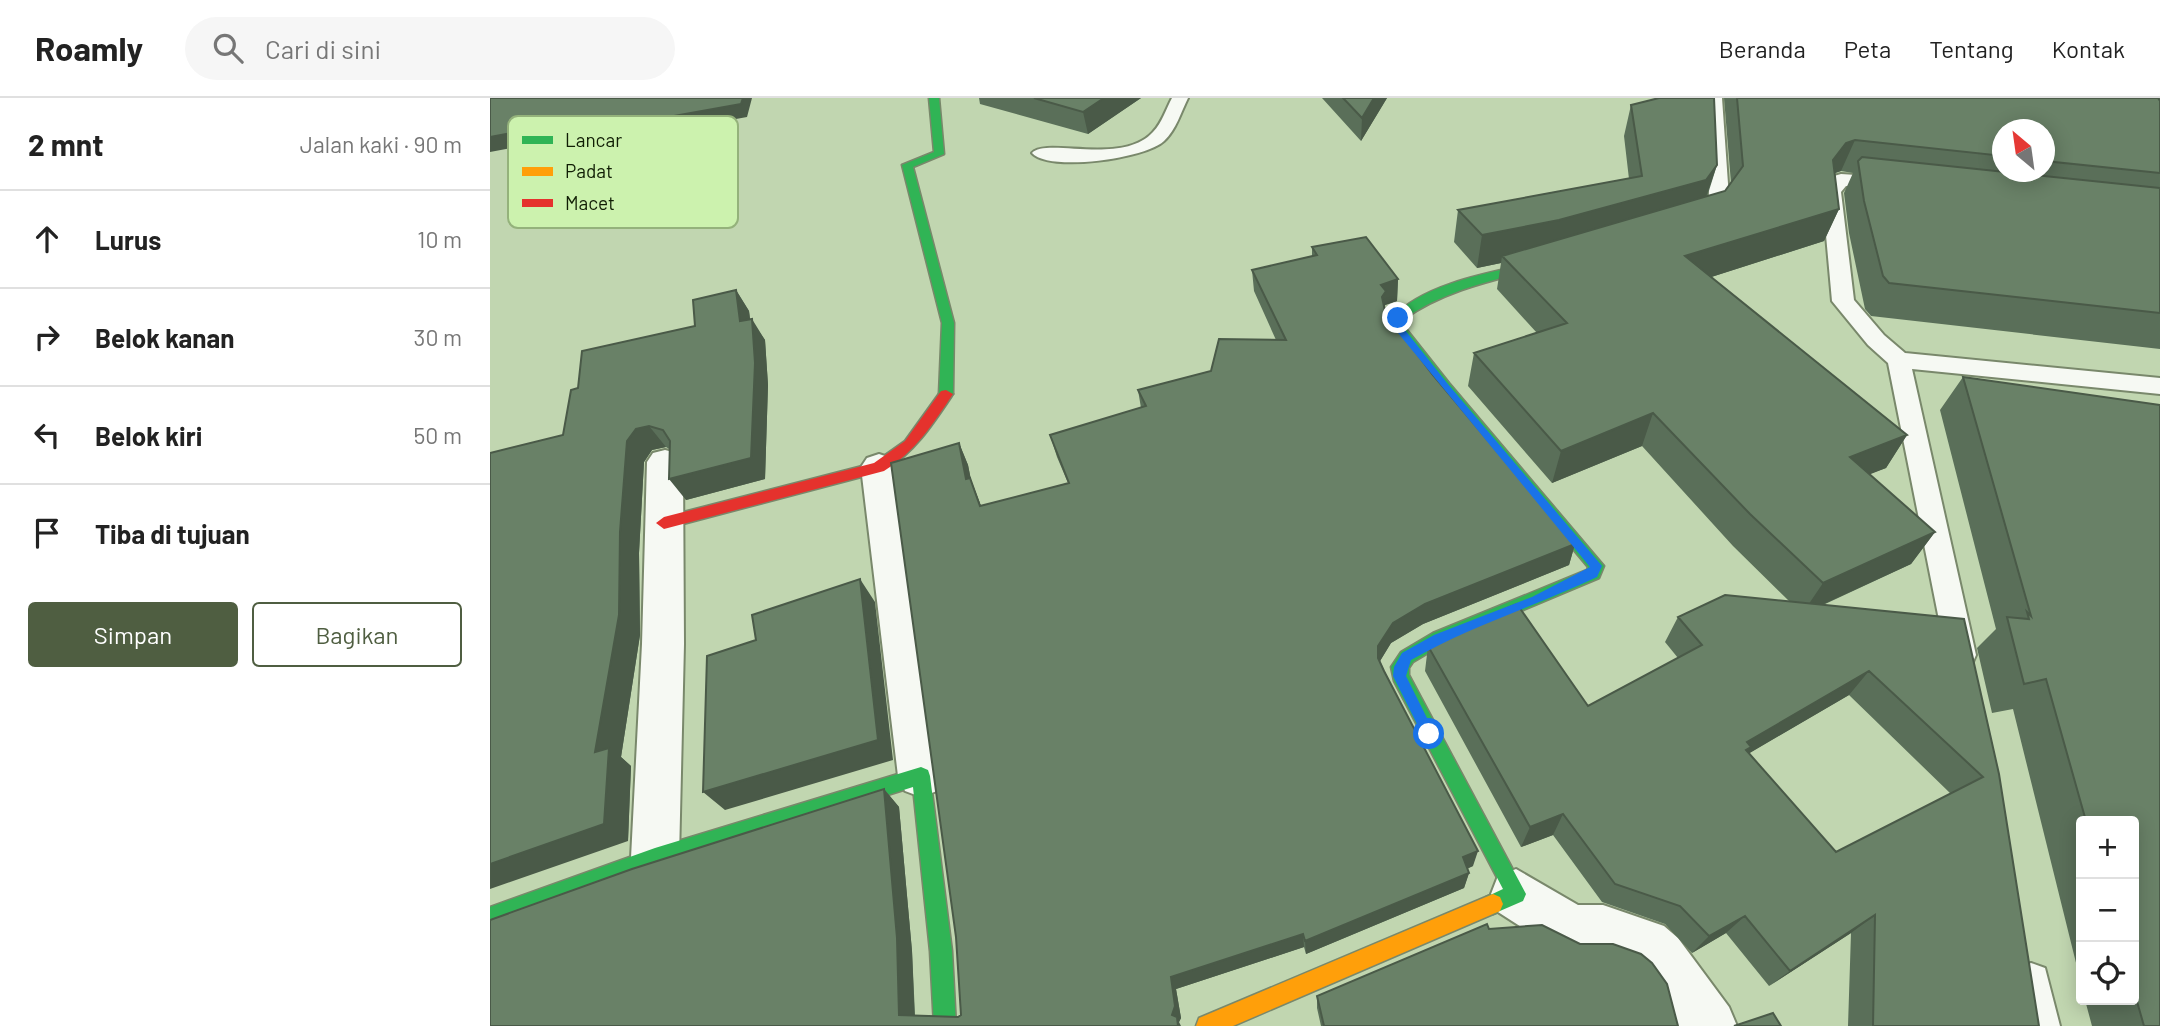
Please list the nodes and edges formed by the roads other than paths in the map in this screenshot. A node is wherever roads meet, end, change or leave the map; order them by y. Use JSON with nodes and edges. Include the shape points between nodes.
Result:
{"nodes":[{"id":1,"x":934,"y":98,"type":"edge"},
{"id":2,"x":1180,"y":98,"type":"edge"},
{"id":3,"x":1714,"y":98,"type":"edge"},
{"id":4,"x":1041,"y":153,"type":"dead end"},
{"id":5,"x":1904,"y":185,"type":"edge"},
{"id":6,"x":1678,"y":227,"type":"edge"},
{"id":7,"x":1554,"y":261,"type":"edge"},
{"id":8,"x":1899,"y":360,"type":"junction"},
{"id":9,"x":2160,"y":386,"type":"edge"},
{"id":10,"x":665,"y":462,"type":"dead end"},
{"id":11,"x":880,"y":467,"type":"junction"},
{"id":12,"x":664,"y":523,"type":"junction"},
{"id":13,"x":1968,"y":686,"type":"edge"},
{"id":14,"x":921,"y":776,"type":"junction"},
{"id":15,"x":655,"y":858,"type":"junction"},
{"id":16,"x":1516,"y":894,"type":"junction"},
{"id":17,"x":490,"y":917,"type":"edge"},
{"id":18,"x":2025,"y":958,"type":"edge"},
{"id":19,"x":945,"y":1026,"type":"edge"},
{"id":20,"x":1207,"y":1026,"type":"edge"},
{"id":21,"x":1710,"y":1026,"type":"edge"},
{"id":22,"x":2040,"y":1026,"type":"edge"}],
"edges":[{"from":1,"to":11,"type":"street","via":[[939,154],[906,165],[948,323],[946,393],[902,455]]},
{"from":2,"to":4,"type":"lane","via":[[1161,135],[1144,146],[1091,156]]},
{"from":3,"to":6,"type":"lane","via":[[1719,198],[1704,218]]},
{"from":5,"to":8,"type":"lane","via":[[1841,180],[1831,191],[1843,301]]},
{"from":7,"to":16,"type":"street","via":[[1426,297],[1398,318],[1401,331],[1444,386],[1596,566],[1593,573],[1536,600],[1438,638],[1406,657],[1400,667],[1400,676],[1429,734]]},
{"from":8,"to":9,"type":"lane"},
{"from":8,"to":13,"type":"lane"},
{"from":10,"to":12,"type":"street"},
{"from":11,"to":12,"type":"street"},
{"from":11,"to":14,"type":"street"},
{"from":12,"to":15,"type":"street"},
{"from":14,"to":15,"type":"street"},
{"from":14,"to":19,"type":"street","via":[[942,951]]},
{"from":15,"to":17,"type":"street"},
{"from":16,"to":20,"type":"street"},
{"from":16,"to":21,"type":"street","via":[[1572,930],[1603,930],[1646,944],[1660,956]]},
{"from":18,"to":22,"type":"lane"}]}
